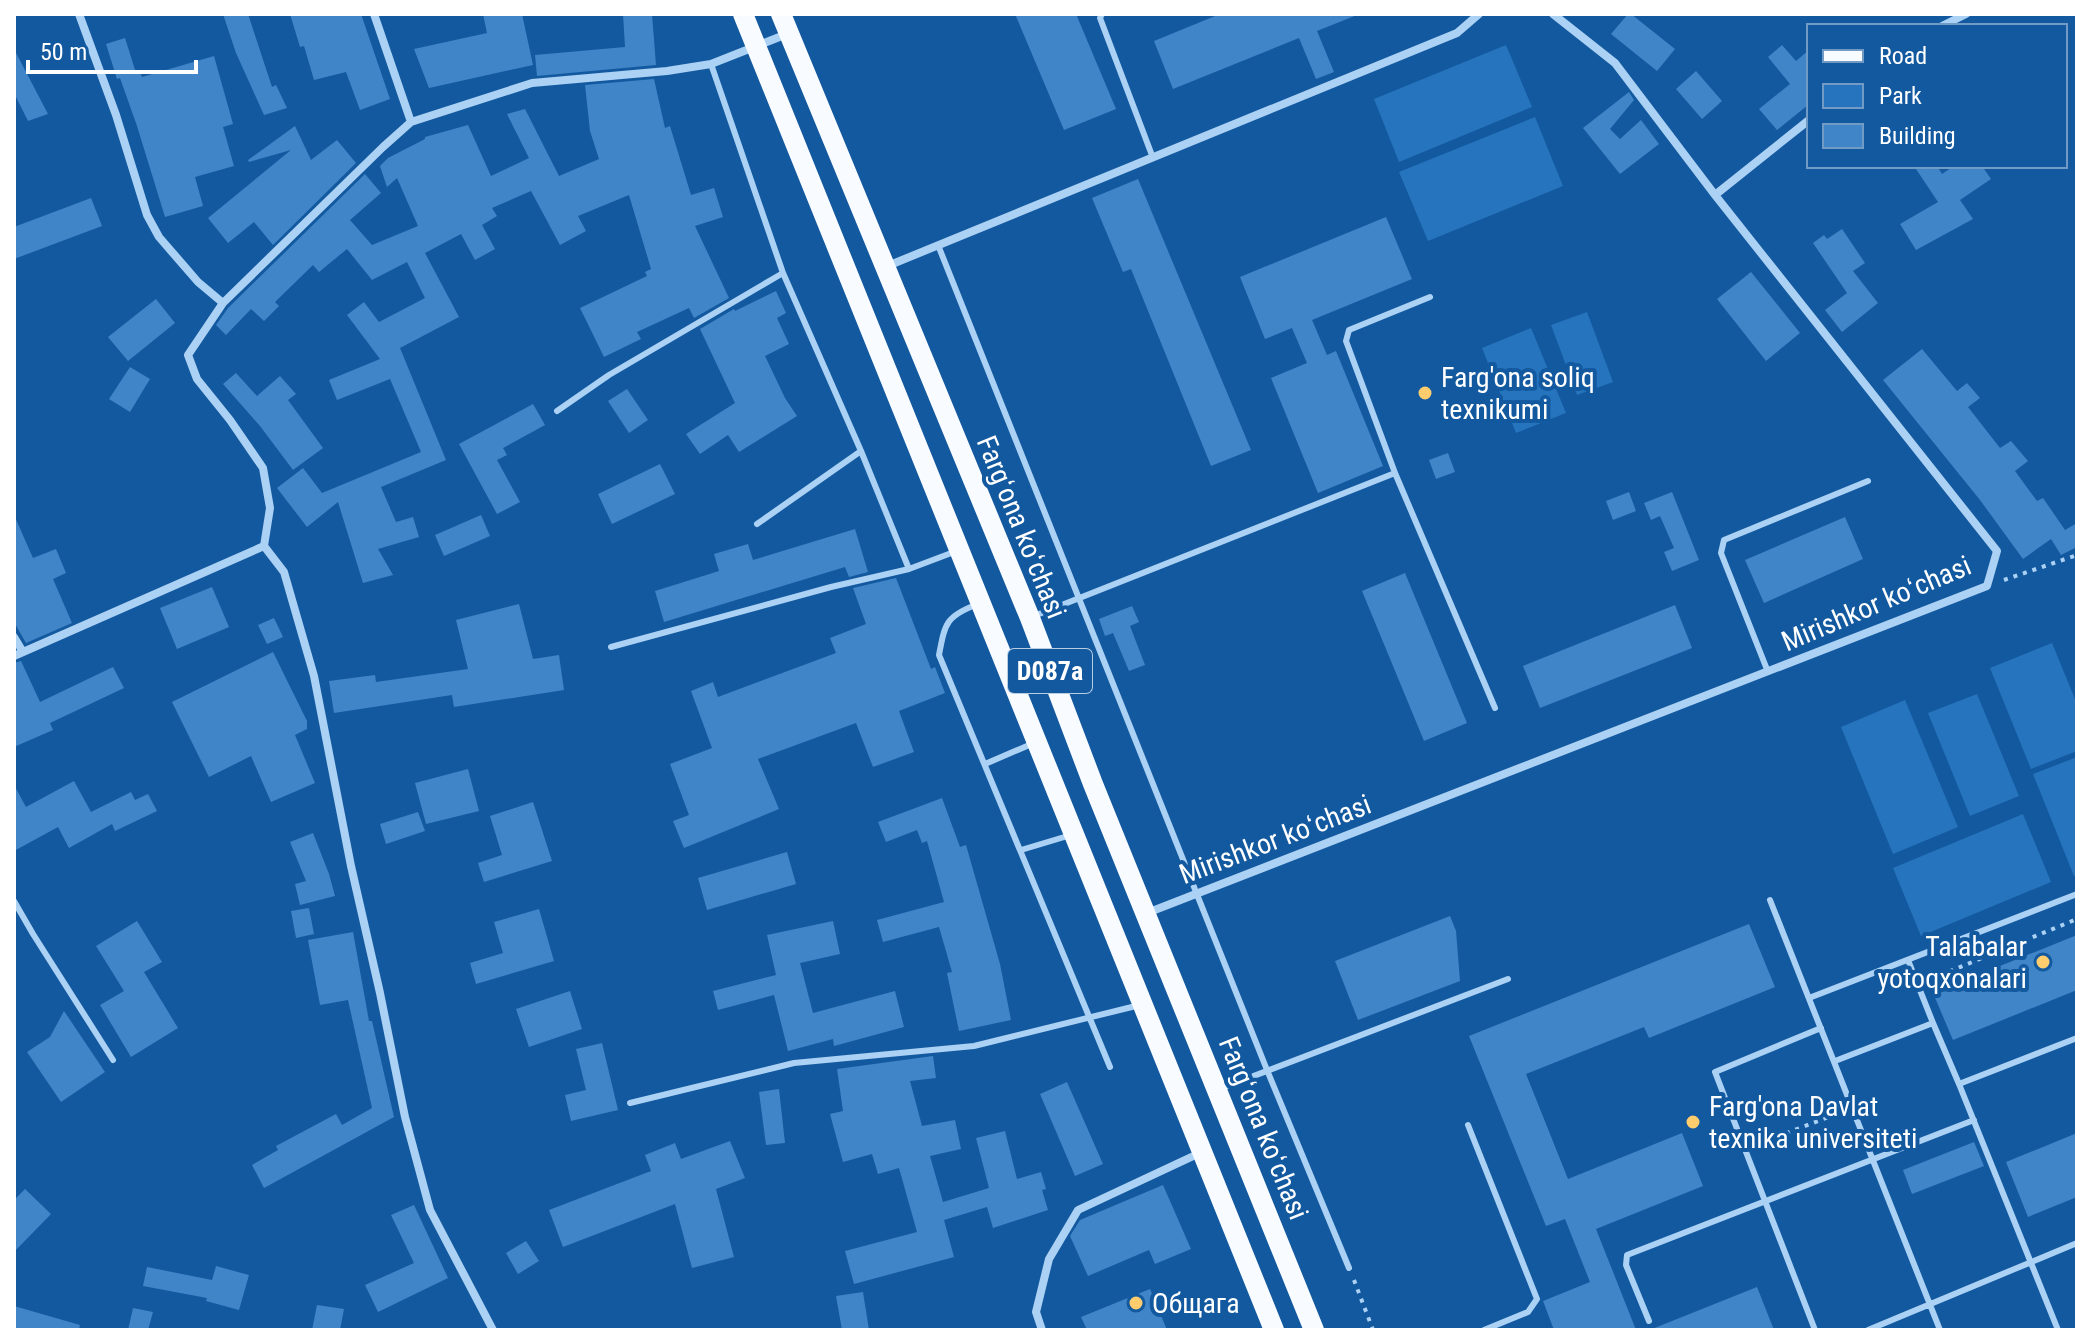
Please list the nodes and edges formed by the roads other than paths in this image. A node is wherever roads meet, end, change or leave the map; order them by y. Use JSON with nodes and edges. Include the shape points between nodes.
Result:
{"nodes":[{"id":1,"x":79,"y":14,"type":"edge"},
{"id":2,"x":374,"y":14,"type":"edge"},
{"id":3,"x":743,"y":14,"type":"edge"},
{"id":4,"x":1102,"y":14,"type":"edge"},
{"id":5,"x":1479,"y":14,"type":"edge"},
{"id":6,"x":1553,"y":14,"type":"edge"},
{"id":7,"x":1966,"y":14,"type":"edge"},
{"id":8,"x":784,"y":24,"type":"edge"},
{"id":9,"x":1946,"y":24,"type":"edge"},
{"id":10,"x":756,"y":46,"type":"junction"},
{"id":11,"x":711,"y":64,"type":"junction"},
{"id":12,"x":411,"y":122,"type":"junction"},
{"id":13,"x":1807,"y":122,"type":"edge"},
{"id":14,"x":1153,"y":158,"type":"junction"},
{"id":15,"x":1715,"y":195,"type":"junction"},
{"id":16,"x":938,"y":245,"type":"junction"},
{"id":17,"x":885,"y":267,"type":"junction"},
{"id":18,"x":783,"y":273,"type":"junction"},
{"id":19,"x":1430,"y":297,"type":"dead end"},
{"id":20,"x":223,"y":303,"type":"junction"},
{"id":21,"x":557,"y":411,"type":"dead end"},
{"id":22,"x":861,"y":451,"type":"junction"},
{"id":23,"x":1395,"y":473,"type":"junction"},
{"id":24,"x":1868,"y":481,"type":"dead end"},
{"id":25,"x":757,"y":524,"type":"dead end"},
{"id":26,"x":264,"y":546,"type":"junction"},
{"id":27,"x":960,"y":549,"type":"junction"},
{"id":28,"x":909,"y":569,"type":"junction"},
{"id":29,"x":1079,"y":598,"type":"junction"},
{"id":30,"x":981,"y":602,"type":"junction"},
{"id":31,"x":1030,"y":618,"type":"junction"},
{"id":32,"x":14,"y":637,"type":"edge"},
{"id":33,"x":611,"y":647,"type":"dead end"},
{"id":34,"x":18,"y":654,"type":"edge"},
{"id":35,"x":1768,"y":672,"type":"junction"},
{"id":36,"x":1495,"y":708,"type":"dead end"},
{"id":37,"x":1038,"y":741,"type":"junction"},
{"id":38,"x":985,"y":764,"type":"junction"},
{"id":39,"x":1093,"y":784,"type":"junction"},
{"id":40,"x":1060,"y":797,"type":"junction"},
{"id":41,"x":1075,"y":834,"type":"junction"},
{"id":42,"x":1021,"y":850,"type":"junction"},
{"id":43,"x":1196,"y":893,"type":"junction"},
{"id":44,"x":2077,"y":894,"type":"edge"},
{"id":45,"x":1770,"y":900,"type":"dead end"},
{"id":46,"x":14,"y":901,"type":"edge"},
{"id":47,"x":1147,"y":913,"type":"junction"},
{"id":48,"x":1908,"y":960,"type":"junction"},
{"id":49,"x":1508,"y":979,"type":"dead end"},
{"id":50,"x":1809,"y":998,"type":"junction"},
{"id":51,"x":1144,"y":1004,"type":"junction"},
{"id":52,"x":1091,"y":1017,"type":"junction"},
{"id":53,"x":1933,"y":1023,"type":"junction"},
{"id":54,"x":1821,"y":1028,"type":"junction"},
{"id":55,"x":2077,"y":1038,"type":"edge"},
{"id":56,"x":113,"y":1060,"type":"dead end"},
{"id":57,"x":1835,"y":1061,"type":"junction"},
{"id":58,"x":1110,"y":1067,"type":"dead end"},
{"id":59,"x":1267,"y":1070,"type":"junction"},
{"id":60,"x":1959,"y":1084,"type":"junction"},
{"id":61,"x":1218,"y":1090,"type":"junction"},
{"id":62,"x":630,"y":1103,"type":"dead end"},
{"id":63,"x":1974,"y":1120,"type":"junction"},
{"id":64,"x":1468,"y":1125,"type":"dead end"},
{"id":65,"x":1203,"y":1151,"type":"junction"},
{"id":66,"x":1873,"y":1159,"type":"junction"},
{"id":67,"x":1765,"y":1201,"type":"junction"},
{"id":68,"x":2077,"y":1243,"type":"edge"},
{"id":69,"x":2031,"y":1262,"type":"junction"},
{"id":70,"x":1349,"y":1268,"type":"road end"},
{"id":71,"x":1930,"y":1304,"type":"junction"},
{"id":72,"x":1649,"y":1321,"type":"dead end"},
{"id":73,"x":493,"y":1330,"type":"edge"},
{"id":74,"x":1042,"y":1330,"type":"edge"},
{"id":75,"x":1274,"y":1330,"type":"edge"},
{"id":76,"x":1314,"y":1330,"type":"edge"},
{"id":77,"x":1484,"y":1330,"type":"edge"},
{"id":78,"x":1815,"y":1330,"type":"edge"},
{"id":79,"x":1868,"y":1330,"type":"edge"},
{"id":80,"x":1940,"y":1330,"type":"edge"},
{"id":81,"x":2058,"y":1330,"type":"edge"}],
"edges":[{"from":1,"to":20,"type":"street","via":[[147,215],[159,237]]},
{"from":2,"to":12,"type":"street"},
{"from":3,"to":10,"type":"main road","number":"D087a"},
{"from":4,"to":14,"type":"lane"},
{"from":5,"to":14,"type":"street","via":[[1457,33]]},
{"from":6,"to":15,"type":"street","name":"Mirishkor koʻchasi","via":[[1615,63]]},
{"from":7,"to":9,"type":"street"},
{"from":8,"to":10,"type":"street"},
{"from":8,"to":17,"type":"main road","name":"Fargʻona koʻchasi","number":"D087a"},
{"from":10,"to":11,"type":"street"},
{"from":10,"to":27,"type":"main road","number":"D087a"},
{"from":11,"to":12,"type":"street","via":[[532,83]]},
{"from":11,"to":18,"type":"lane"},
{"from":12,"to":20,"type":"street"},
{"from":13,"to":15,"type":"street"},
{"from":14,"to":16,"type":"street"},
{"from":15,"to":35,"type":"street","name":"Mirishkor koʻchasi","via":[[1997,551],[1987,586]]},
{"from":16,"to":17,"type":"street"},
{"from":16,"to":29,"type":"lane"},
{"from":17,"to":31,"type":"main road","name":"Fargʻona koʻchasi","number":"D087a"},
{"from":18,"to":21,"type":"lane"},
{"from":18,"to":22,"type":"lane"},
{"from":19,"to":23,"type":"lane","via":[[1349,330],[1346,341]]},
{"from":20,"to":26,"type":"street","via":[[188,355],[197,379],[263,468],[270,508]]},
{"from":22,"to":25,"type":"lane"},
{"from":22,"to":28,"type":"lane"},
{"from":23,"to":29,"type":"lane"},
{"from":23,"to":36,"type":"lane"},
{"from":24,"to":35,"type":"lane","via":[[1724,540],[1721,553]]},
{"from":26,"to":34,"type":"street"},
{"from":26,"to":73,"type":"street","via":[[284,572],[314,676],[405,1117],[430,1210]]},
{"from":27,"to":28,"type":"lane"},
{"from":27,"to":30,"type":"main road","number":"D087a"},
{"from":28,"to":33,"type":"lane"},
{"from":29,"to":31,"type":"lane"},
{"from":29,"to":43,"type":"lane"},
{"from":30,"to":37,"type":"main road","number":"D087a"},
{"from":30,"to":38,"type":"lane","via":[[955,613],[943,633],[939,655]]},
{"from":31,"to":39,"type":"main road","name":"Fargʻona koʻchasi","number":"D087a"},
{"from":32,"to":34,"type":"street"},
{"from":35,"to":43,"type":"street","name":"Mirishkor koʻchasi"},
{"from":37,"to":38,"type":"lane"},
{"from":37,"to":40,"type":"main road","number":"D087a"},
{"from":38,"to":42,"type":"lane"},
{"from":39,"to":40,"type":"main road"},
{"from":39,"to":47,"type":"main road","name":"Fargʻona koʻchasi","number":"D087a"},
{"from":40,"to":41,"type":"main road","number":"D087a"},
{"from":41,"to":42,"type":"lane"},
{"from":41,"to":51,"type":"main road","number":"D087a"},
{"from":42,"to":52,"type":"lane"},
{"from":43,"to":47,"type":"street","name":"Mirishkor koʻchasi"},
{"from":43,"to":59,"type":"lane"},
{"from":44,"to":48,"type":"lane"},
{"from":45,"to":50,"type":"lane"},
{"from":46,"to":56,"type":"lane"},
{"from":47,"to":61,"type":"main road","name":"Fargʻona koʻchasi","number":"D087a"},
{"from":48,"to":50,"type":"lane"},
{"from":48,"to":53,"type":"lane"},
{"from":49,"to":59,"type":"lane"},
{"from":50,"to":54,"type":"lane"},
{"from":51,"to":52,"type":"lane"},
{"from":51,"to":65,"type":"main road","number":"D087a"},
{"from":52,"to":58,"type":"lane"},
{"from":52,"to":62,"type":"lane","via":[[974,1046],[794,1063]]},
{"from":53,"to":57,"type":"lane"},
{"from":53,"to":60,"type":"lane"},
{"from":54,"to":57,"type":"lane"},
{"from":54,"to":67,"type":"lane","via":[[1715,1072]]},
{"from":55,"to":60,"type":"lane"},
{"from":57,"to":66,"type":"lane"},
{"from":59,"to":61,"type":"lane"},
{"from":59,"to":70,"type":"lane"},
{"from":60,"to":63,"type":"lane"},
{"from":61,"to":76,"type":"main road","name":"Fargʻona koʻchasi","number":"D087a"},
{"from":63,"to":66,"type":"lane"},
{"from":63,"to":69,"type":"lane"},
{"from":64,"to":77,"type":"lane","via":[[1537,1299],[1528,1312]]},
{"from":65,"to":74,"type":"street","via":[[1078,1210],[1049,1259],[1036,1312]]},
{"from":65,"to":75,"type":"main road","number":"D087a"},
{"from":66,"to":67,"type":"lane"},
{"from":66,"to":71,"type":"lane"},
{"from":67,"to":72,"type":"lane","via":[[1627,1255],[1626,1265]]},
{"from":67,"to":78,"type":"lane"},
{"from":68,"to":69,"type":"lane"},
{"from":69,"to":71,"type":"lane"},
{"from":69,"to":81,"type":"lane"},
{"from":71,"to":79,"type":"lane"},
{"from":71,"to":80,"type":"lane"}]}
